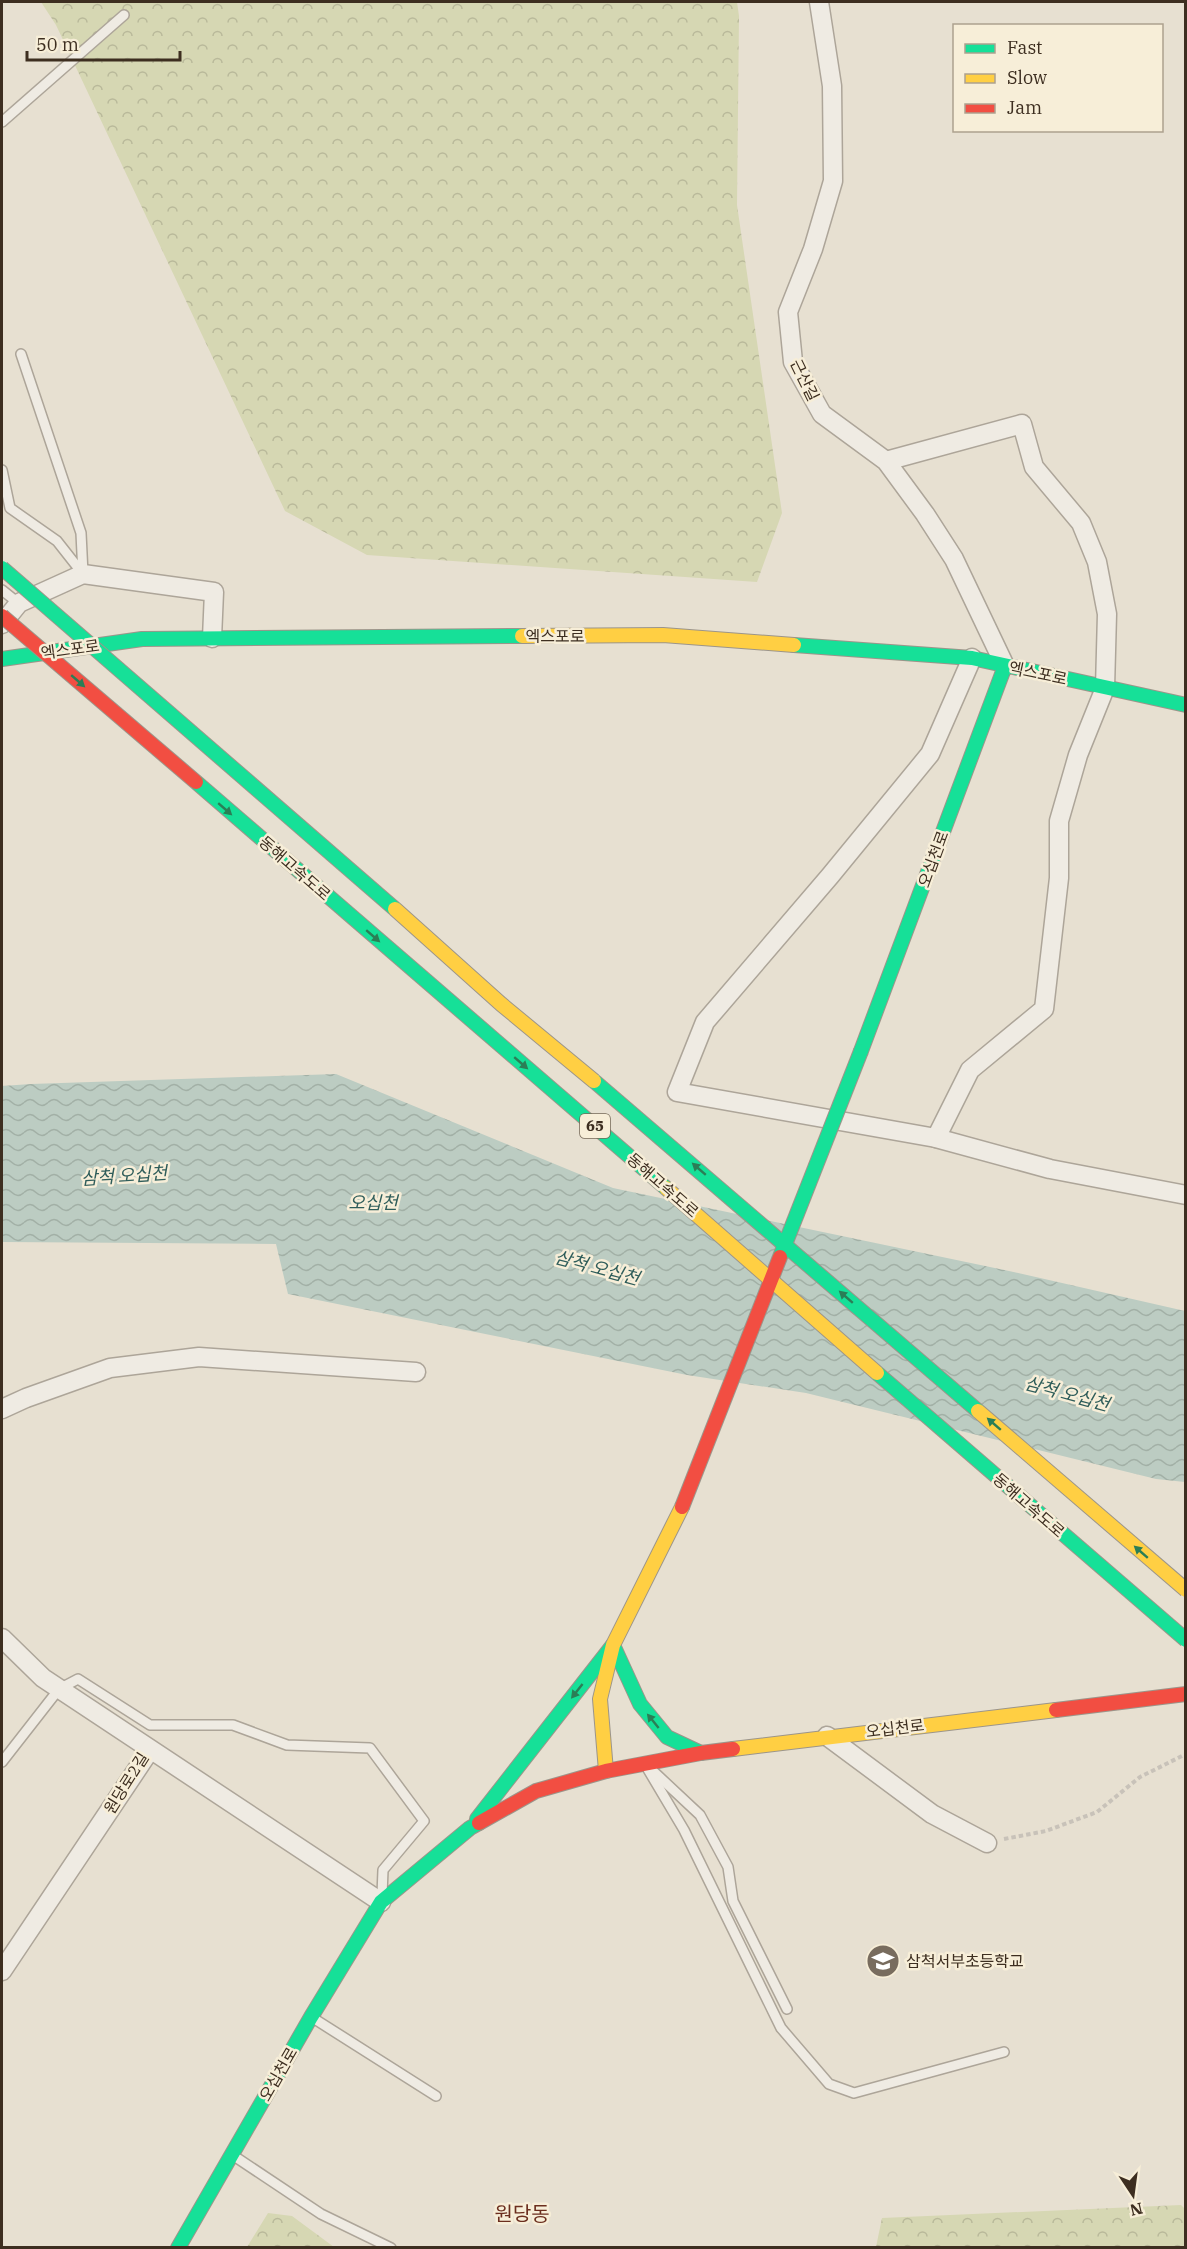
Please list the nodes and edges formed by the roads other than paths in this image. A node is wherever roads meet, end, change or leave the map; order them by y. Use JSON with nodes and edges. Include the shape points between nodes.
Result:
{"nodes":[{"id":1,"x":819,"y":2,"type":"edge"},
{"id":2,"x":124,"y":15,"type":"dead end"},
{"id":3,"x":2,"y":122,"type":"edge"},
{"id":4,"x":21,"y":354,"type":"dead end"},
{"id":5,"x":886,"y":461,"type":"junction"},
{"id":6,"x":2,"y":470,"type":"edge"},
{"id":7,"x":2,"y":568,"type":"edge"},
{"id":8,"x":83,"y":574,"type":"junction"},
{"id":9,"x":2,"y":590,"type":"edge"},
{"id":10,"x":20,"y":603,"type":"junction"},
{"id":11,"x":2,"y":616,"type":"edge"},
{"id":12,"x":2,"y":624,"type":"edge"},
{"id":13,"x":212,"y":638,"type":"junction"},
{"id":14,"x":2,"y":658,"type":"edge"},
{"id":15,"x":972,"y":658,"type":"junction"},
{"id":16,"x":1005,"y":666,"type":"junction"},
{"id":17,"x":1106,"y":688,"type":"junction"},
{"id":18,"x":1185,"y":705,"type":"edge"},
{"id":19,"x":936,"y":1138,"type":"junction"},
{"id":20,"x":1185,"y":1196,"type":"edge"},
{"id":21,"x":416,"y":1372,"type":"dead end"},
{"id":22,"x":2,"y":1410,"type":"edge"},
{"id":23,"x":1185,"y":1590,"type":"edge"},
{"id":24,"x":2,"y":1638,"type":"edge"},
{"id":25,"x":1185,"y":1640,"type":"edge"},
{"id":26,"x":613,"y":1645,"type":"junction"},
{"id":27,"x":59,"y":1689,"type":"junction"},
{"id":28,"x":1185,"y":1694,"type":"edge"},
{"id":29,"x":826,"y":1736,"type":"junction"},
{"id":30,"x":150,"y":1750,"type":"junction"},
{"id":31,"x":701,"y":1753,"type":"junction"},
{"id":32,"x":2,"y":1762,"type":"edge"},
{"id":33,"x":645,"y":1764,"type":"junction"},
{"id":34,"x":606,"y":1771,"type":"junction"},
{"id":35,"x":470,"y":1828,"type":"junction"},
{"id":36,"x":987,"y":1843,"type":"road end"},
{"id":37,"x":381,"y":1902,"type":"junction"},
{"id":38,"x":2,"y":1971,"type":"edge"},
{"id":39,"x":787,"y":2009,"type":"dead end"},
{"id":40,"x":310,"y":2017,"type":"junction"},
{"id":41,"x":1004,"y":2052,"type":"dead end"},
{"id":42,"x":436,"y":2096,"type":"dead end"},
{"id":43,"x":232,"y":2154,"type":"junction"},
{"id":44,"x":178,"y":2247,"type":"edge"},
{"id":45,"x":391,"y":2247,"type":"edge"}],
"edges":[{"from":1,"to":5,"type":"street","name":"근산길","via":[[832,86],[833,181],[813,249],[788,312],[793,362],[822,414]]},
{"from":2,"to":3,"type":"lane"},
{"from":4,"to":8,"type":"lane","via":[[81,533]]},
{"from":5,"to":16,"type":"street","name":"근산길","via":[[954,559]]},
{"from":5,"to":17,"type":"street","via":[[1022,424],[1035,467],[1081,523],[1097,562],[1107,614]]},
{"from":6,"to":8,"type":"lane","via":[[10,508],[57,541]]},
{"from":23,"to":7,"type":"main road","number":"65","one_way":true,"bridge":true,"via":[[501,1004]]},
{"from":8,"to":10,"type":"street"},
{"from":8,"to":13,"type":"street","via":[[214,592]]},
{"from":9,"to":10,"type":"lane"},
{"from":10,"to":12,"type":"street"},
{"from":11,"to":25,"type":"main road","name":"동해고속도로","number":"65","one_way":true,"bridge":true},
{"from":13,"to":14,"type":"main road","name":"엑스포로","via":[[142,639]]},
{"from":13,"to":15,"type":"main road","name":"엑스포로","via":[[663,635]]},
{"from":15,"to":16,"type":"main road","name":"엑스포로"},
{"from":15,"to":19,"type":"street","via":[[930,754],[705,1022],[677,1092]]},
{"from":16,"to":17,"type":"main road","name":"엑스포로"},
{"from":16,"to":26,"type":"main road","name":"오십천로","bridge":true,"via":[[861,1051],[682,1507]]},
{"from":17,"to":18,"type":"main road","name":"엑스포로"},
{"from":17,"to":19,"type":"street","via":[[1078,755],[1059,822],[1059,878],[1044,1009],[970,1070]]},
{"from":19,"to":20,"type":"street","via":[[1050,1169]]},
{"from":21,"to":22,"type":"street","via":[[199,1357],[110,1368]]},
{"from":24,"to":27,"type":"street","name":"원당로2길"},
{"from":31,"to":26,"type":"main road","one_way":true,"via":[[667,1737],[639,1704]]},
{"from":26,"to":34,"type":"main road","via":[[600,1699]]},
{"from":26,"to":35,"type":"main road","one_way":true},
{"from":27,"to":30,"type":"street","name":"원당로2길"},
{"from":27,"to":32,"type":"lane"},
{"from":27,"to":37,"type":"lane","via":[[78,1679],[150,1725],[233,1725],[287,1745],[370,1748],[424,1821],[383,1870]]},
{"from":28,"to":29,"type":"main road","name":"오십천로"},
{"from":29,"to":31,"type":"main road","name":"오십천로"},
{"from":29,"to":36,"type":"street","via":[[932,1814]]},
{"from":30,"to":37,"type":"street"},
{"from":30,"to":38,"type":"street","name":"원당로2길"},
{"from":31,"to":33,"type":"main road","name":"오십천로"},
{"from":33,"to":34,"type":"main road","name":"오십천로"},
{"from":33,"to":39,"type":"lane","via":[[700,1815],[728,1867],[733,1901]]},
{"from":33,"to":41,"type":"lane","via":[[684,1830],[781,2028],[829,2084],[854,2093]]},
{"from":34,"to":35,"type":"main road","name":"오십천로","via":[[536,1791]]},
{"from":35,"to":37,"type":"main road","name":"오십천로"},
{"from":37,"to":40,"type":"main road","name":"오십천로"},
{"from":40,"to":42,"type":"lane"},
{"from":40,"to":43,"type":"main road","name":"오십천로"},
{"from":43,"to":44,"type":"main road","name":"오십천로"},
{"from":43,"to":45,"type":"lane","via":[[321,2214]]}]}
